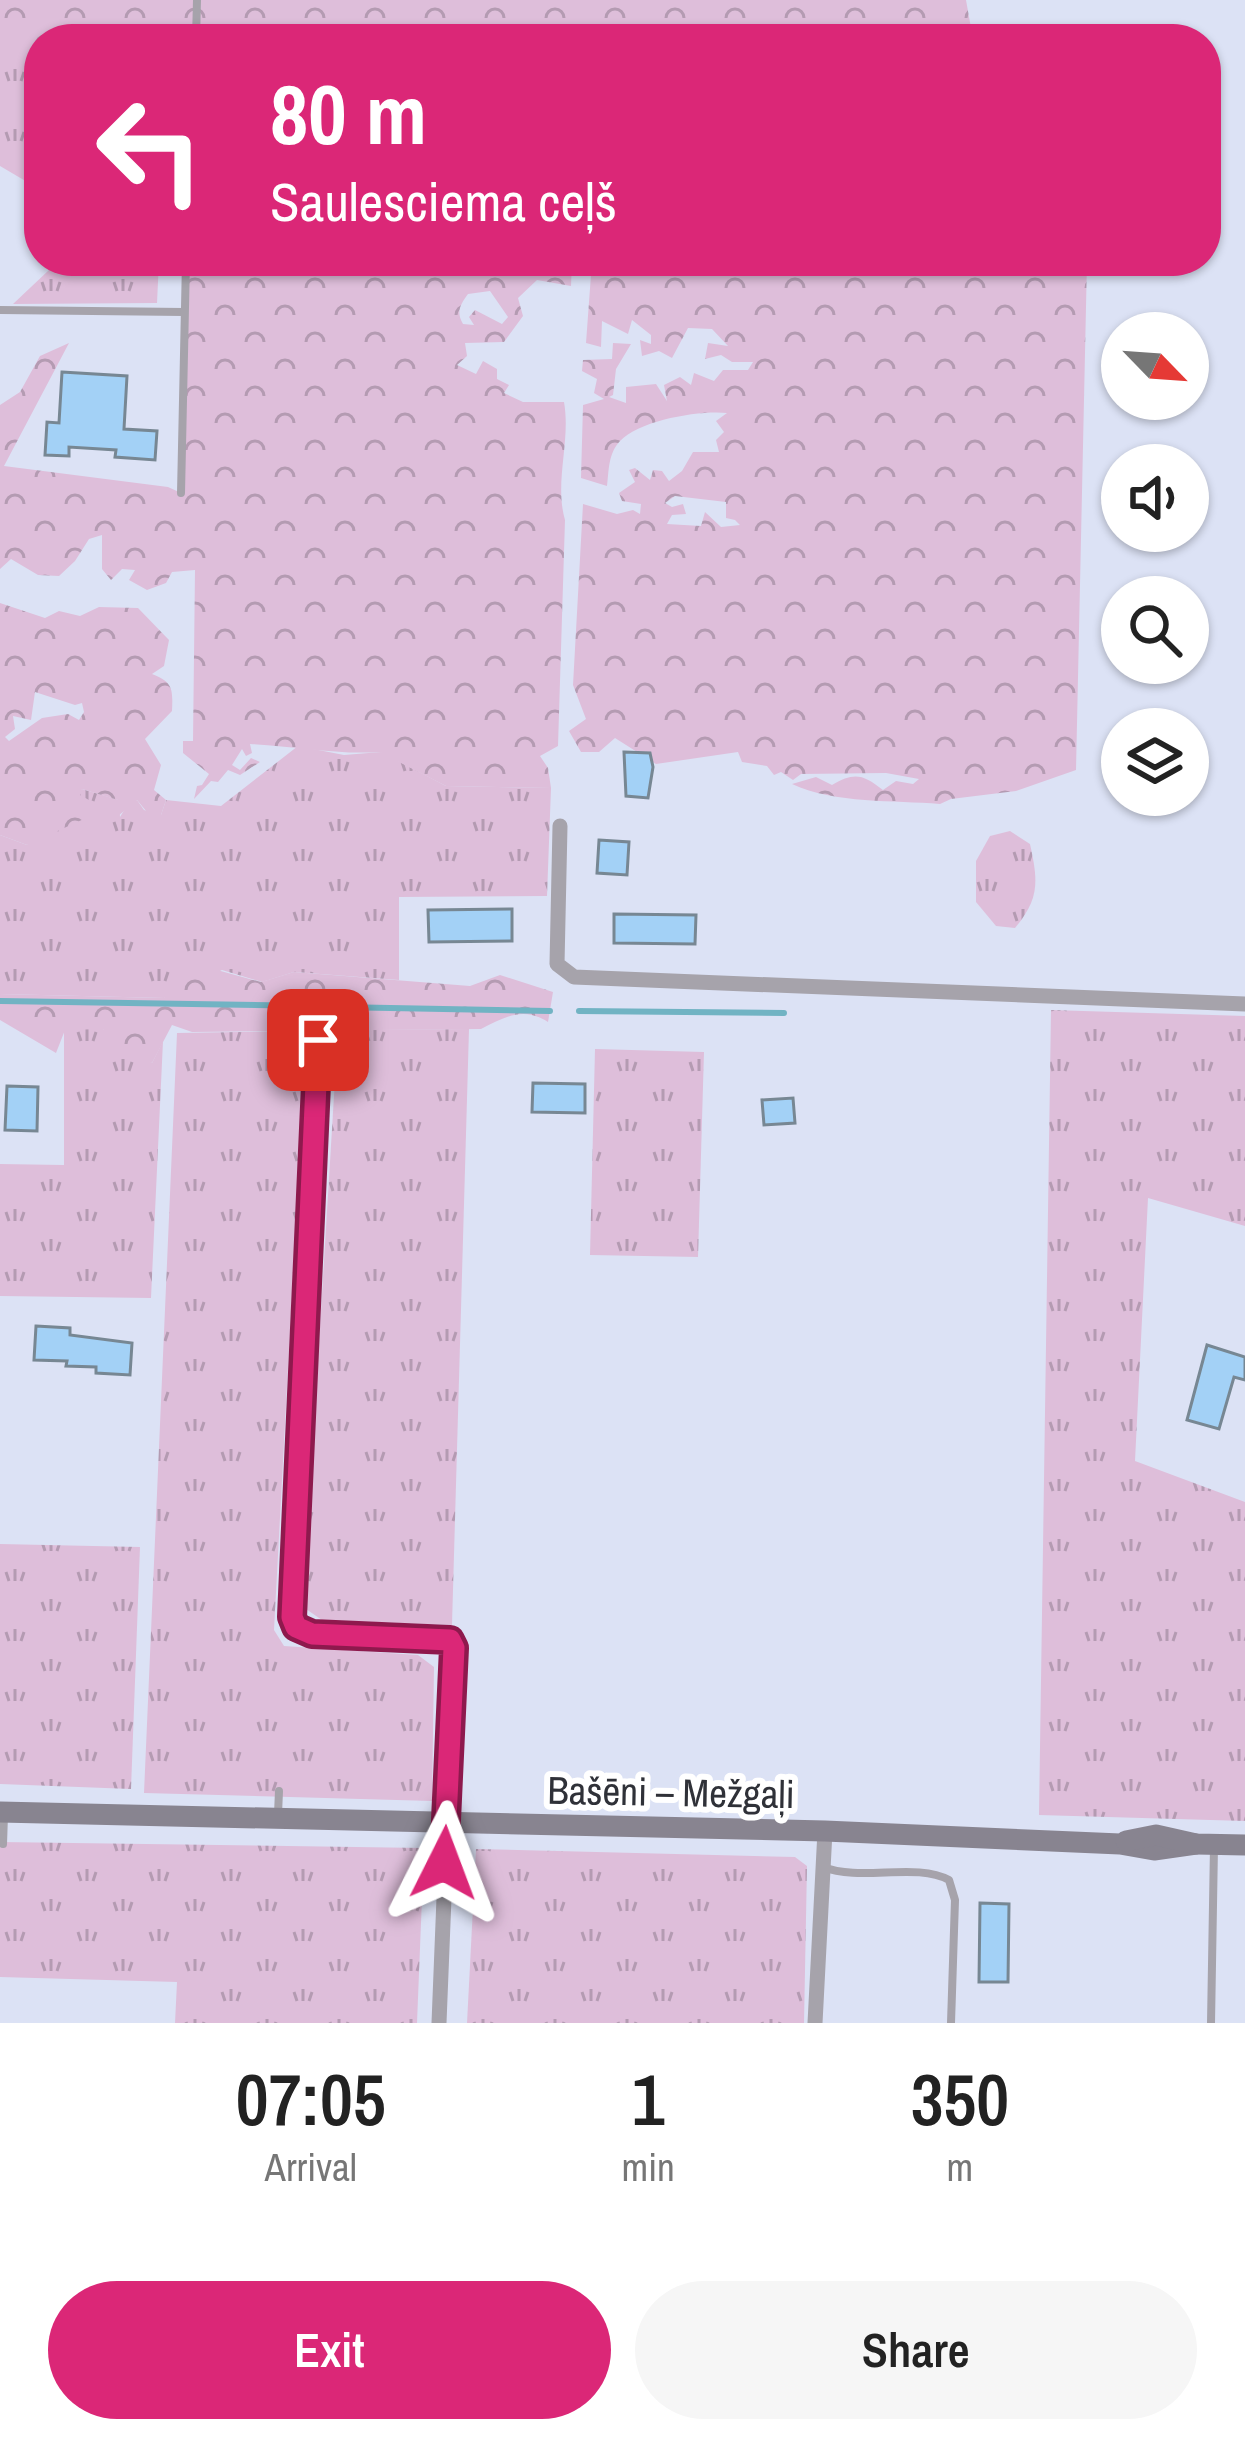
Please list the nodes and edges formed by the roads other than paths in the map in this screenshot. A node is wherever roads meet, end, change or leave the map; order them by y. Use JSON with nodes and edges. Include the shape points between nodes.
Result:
{"nodes":[{"id":1,"x":185,"y":276,"type":"edge"},
{"id":2,"x":0,"y":310,"type":"edge"},
{"id":3,"x":184,"y":312,"type":"junction"},
{"id":4,"x":181,"y":493,"type":"dead end"},
{"id":5,"x":560,"y":826,"type":"dead end"},
{"id":6,"x":1245,"y":1004,"type":"edge"},
{"id":7,"x":318,"y":1040,"type":"dead end"},
{"id":8,"x":280,"y":1791,"type":"dead end"},
{"id":9,"x":1,"y":1814,"type":"edge"},
{"id":10,"x":278,"y":1820,"type":"junction"},
{"id":11,"x":446,"y":1823,"type":"junction"},
{"id":12,"x":825,"y":1831,"type":"junction"},
{"id":13,"x":3,"y":1844,"type":"edge"},
{"id":14,"x":1205,"y":1844,"type":"junction"},
{"id":15,"x":1245,"y":1845,"type":"edge"},
{"id":16,"x":823,"y":1867,"type":"junction"},
{"id":17,"x":439,"y":2023,"type":"edge"},
{"id":18,"x":815,"y":2023,"type":"edge"},
{"id":19,"x":951,"y":2023,"type":"edge"},
{"id":20,"x":1211,"y":2023,"type":"edge"}],
"edges":[{"from":1,"to":3,"type":"lane"},
{"from":2,"to":3,"type":"lane"},
{"from":3,"to":4,"type":"lane"},
{"from":5,"to":6,"type":"street","via":[[557,964],[574,977]]},
{"from":7,"to":11,"type":"street","via":[[292,1617],[312,1634],[450,1640]]},
{"from":8,"to":10,"type":"lane"},
{"from":9,"to":10,"type":"street","name":"Bašēni – Mežgaļi"},
{"from":9,"to":13,"type":"lane"},
{"from":10,"to":11,"type":"street","name":"Bašēni – Mežgaļi"},
{"from":11,"to":12,"type":"street","name":"Bašēni – Mežgaļi"},
{"from":11,"to":17,"type":"street"},
{"from":12,"to":14,"type":"street","name":"Bašēni – Mežgaļi","via":[[1154,1850]]},
{"from":12,"to":16,"type":"street"},
{"from":14,"to":15,"type":"street","name":"Bašēni – Mežgaļi"},
{"from":14,"to":20,"type":"lane"},
{"from":16,"to":18,"type":"street"},
{"from":16,"to":19,"type":"lane","via":[[949,1880]]}]}
